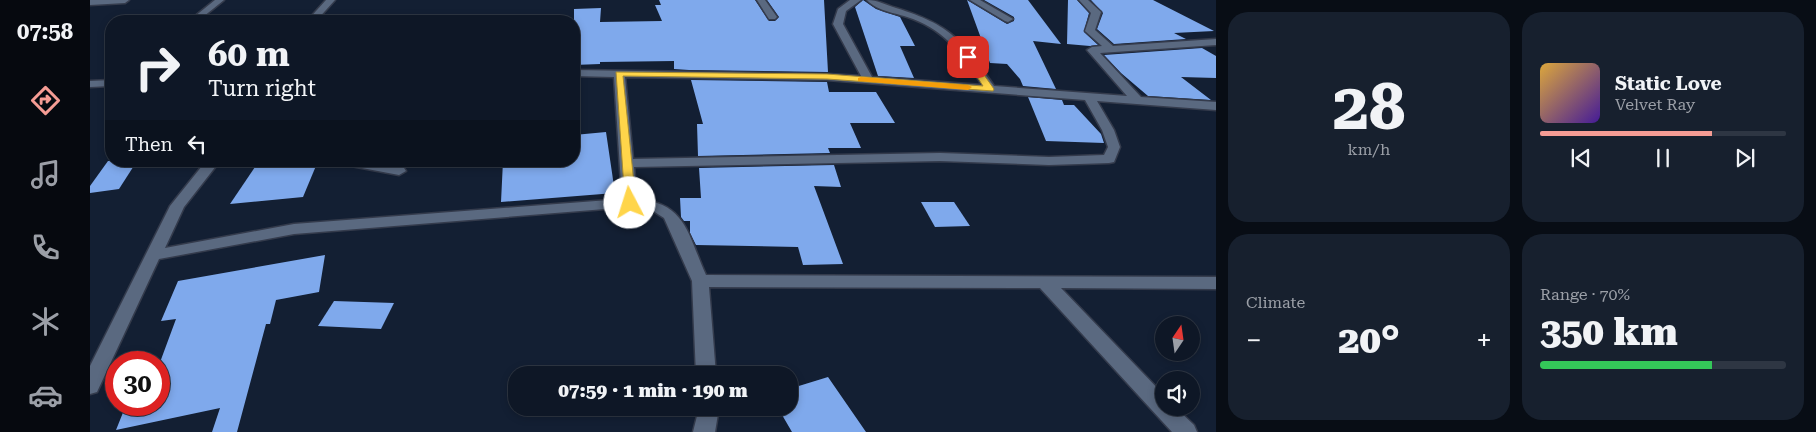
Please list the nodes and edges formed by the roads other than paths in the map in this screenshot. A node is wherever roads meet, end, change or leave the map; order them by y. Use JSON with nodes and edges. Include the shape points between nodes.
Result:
{"nodes":[{"id":1,"x":125,"y":0,"type":"edge"},
{"id":2,"x":220,"y":0,"type":"edge"},
{"id":3,"x":331,"y":0,"type":"edge"},
{"id":4,"x":761,"y":0,"type":"edge"},
{"id":5,"x":857,"y":0,"type":"edge"},
{"id":6,"x":870,"y":0,"type":"edge"},
{"id":7,"x":974,"y":0,"type":"edge"},
{"id":8,"x":1083,"y":0,"type":"edge"},
{"id":9,"x":90,"y":2,"type":"edge"},
{"id":10,"x":201,"y":15,"type":"edge"},
{"id":11,"x":317,"y":15,"type":"edge"},
{"id":12,"x":772,"y":17,"type":"dead end"},
{"id":13,"x":1008,"y":19,"type":"dead end"},
{"id":14,"x":1216,"y":42,"type":"edge"},
{"id":15,"x":1110,"y":48,"type":"junction"},
{"id":16,"x":580,"y":73,"type":"edge"},
{"id":17,"x":619,"y":74,"type":"junction"},
{"id":18,"x":868,"y":80,"type":"junction"},
{"id":19,"x":105,"y":83,"type":"edge"},
{"id":20,"x":90,"y":84,"type":"edge"},
{"id":21,"x":990,"y":89,"type":"junction"},
{"id":22,"x":1089,"y":96,"type":"junction"},
{"id":23,"x":1137,"y":100,"type":"junction"},
{"id":24,"x":1216,"y":106,"type":"edge"},
{"id":25,"x":626,"y":163,"type":"junction"},
{"id":26,"x":208,"y":167,"type":"edge"},
{"id":27,"x":378,"y":167,"type":"edge"},
{"id":28,"x":399,"y":171,"type":"dead end"},
{"id":29,"x":630,"y":203,"type":"junction"},
{"id":30,"x":154,"y":254,"type":"junction"},
{"id":31,"x":700,"y":281,"type":"junction"},
{"id":32,"x":1044,"y":282,"type":"junction"},
{"id":33,"x":1216,"y":282,"type":"edge"},
{"id":34,"x":705,"y":366,"type":"edge"},
{"id":35,"x":90,"y":386,"type":"edge"},
{"id":36,"x":707,"y":416,"type":"edge"},
{"id":37,"x":704,"y":432,"type":"edge"},
{"id":38,"x":1186,"y":432,"type":"edge"}],
"edges":[{"from":1,"to":9,"type":"street"},
{"from":2,"to":10,"type":"street"},
{"from":3,"to":11,"type":"street"},
{"from":4,"to":12,"type":"street"},
{"from":5,"to":18,"type":"street","via":[[838,14],[838,24]]},
{"from":6,"to":21,"type":"street","via":[[942,29],[956,41]]},
{"from":7,"to":13,"type":"street"},
{"from":8,"to":15,"type":"street","via":[[1096,12],[1090,31]]},
{"from":14,"to":15,"type":"street"},
{"from":15,"to":23,"type":"street","via":[[1092,50]]},
{"from":16,"to":17,"type":"street"},
{"from":17,"to":18,"type":"street"},
{"from":17,"to":25,"type":"street"},
{"from":18,"to":21,"type":"street"},
{"from":19,"to":20,"type":"street"},
{"from":21,"to":22,"type":"street"},
{"from":22,"to":23,"type":"street"},
{"from":22,"to":25,"type":"street","via":[[1114,148],[1109,159],[1049,161],[931,157]]},
{"from":23,"to":24,"type":"street"},
{"from":25,"to":29,"type":"street"},
{"from":26,"to":30,"type":"street","via":[[177,206]]},
{"from":27,"to":28,"type":"street"},
{"from":29,"to":30,"type":"street","via":[[294,229]]},
{"from":29,"to":31,"type":"street","via":[[654,205],[668,211]]},
{"from":30,"to":35,"type":"street"},
{"from":31,"to":32,"type":"street"},
{"from":31,"to":34,"type":"street"},
{"from":32,"to":33,"type":"street"},
{"from":32,"to":38,"type":"street"},
{"from":36,"to":37,"type":"street"}]}
